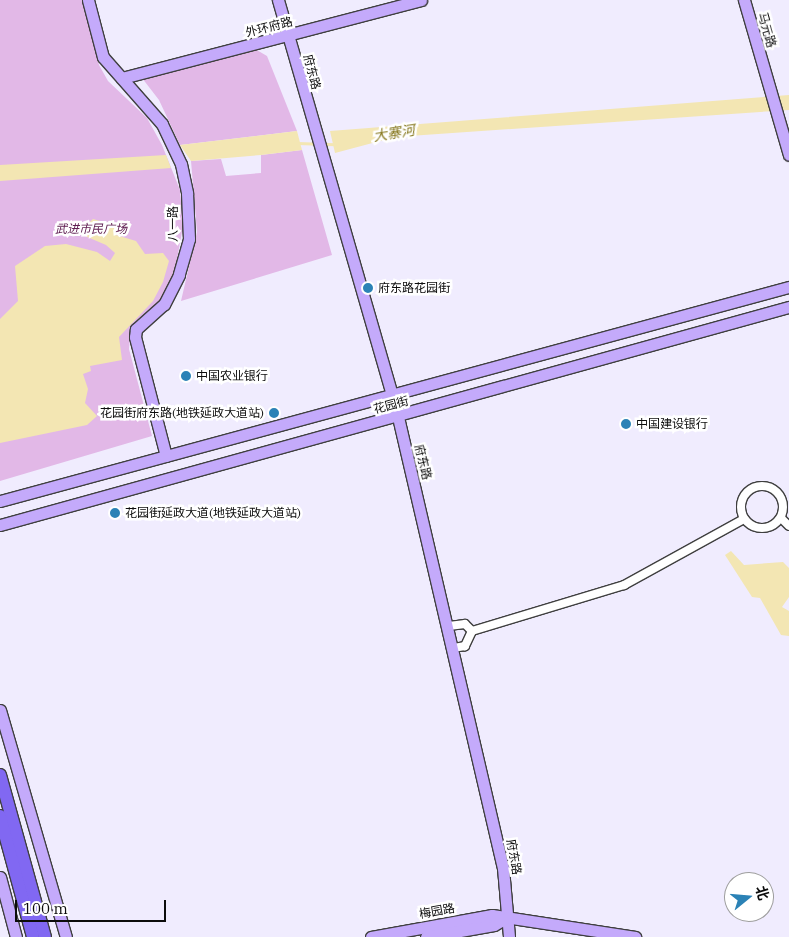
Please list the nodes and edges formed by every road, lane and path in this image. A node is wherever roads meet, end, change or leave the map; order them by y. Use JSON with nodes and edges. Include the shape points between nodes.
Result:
{"nodes":[{"id":1,"x":88,"y":0,"type":"edge"},
{"id":2,"x":278,"y":0,"type":"edge"},
{"id":3,"x":421,"y":0,"type":"edge"},
{"id":4,"x":744,"y":0,"type":"edge"},
{"id":5,"x":288,"y":36,"type":"junction"},
{"id":6,"x":122,"y":78,"type":"junction"},
{"id":7,"x":789,"y":155,"type":"edge"},
{"id":8,"x":789,"y":287,"type":"edge"},
{"id":9,"x":789,"y":307,"type":"edge"},
{"id":10,"x":392,"y":395,"type":"junction"},
{"id":11,"x":398,"y":417,"type":"junction"},
{"id":12,"x":166,"y":456,"type":"junction"},
{"id":13,"x":0,"y":501,"type":"edge"},
{"id":14,"x":781,"y":518,"type":"junction"},
{"id":15,"x":744,"y":519,"type":"junction"},
{"id":16,"x":0,"y":525,"type":"edge"},
{"id":17,"x":789,"y":526,"type":"edge"},
{"id":18,"x":449,"y":626,"type":"junction"},
{"id":19,"x":472,"y":631,"type":"junction"},
{"id":20,"x":454,"y":648,"type":"junction"},
{"id":21,"x":0,"y":710,"type":"edge"},
{"id":22,"x":0,"y":775,"type":"edge"},
{"id":23,"x":0,"y":816,"type":"edge"},
{"id":24,"x":0,"y":876,"type":"edge"},
{"id":25,"x":508,"y":917,"type":"junction"},
{"id":26,"x":16,"y":937,"type":"edge"},
{"id":27,"x":33,"y":937,"type":"edge"},
{"id":28,"x":45,"y":937,"type":"edge"},
{"id":29,"x":66,"y":937,"type":"edge"},
{"id":30,"x":371,"y":937,"type":"edge"},
{"id":31,"x":426,"y":937,"type":"edge"},
{"id":32,"x":509,"y":937,"type":"edge"},
{"id":33,"x":635,"y":937,"type":"edge"}],
"edges":[{"from":1,"to":6,"type":"street","name":"八一路","via":[[103,57]]},
{"from":2,"to":5,"type":"street","name":"府东路"},
{"from":3,"to":5,"type":"street","name":"外环府路"},
{"from":4,"to":7,"type":"street","name":"马元路"},
{"from":5,"to":6,"type":"street","name":"外环府路"},
{"from":5,"to":10,"type":"street","name":"府东路","via":[[314,135]]},
{"from":6,"to":12,"type":"street","name":"八一路","via":[[149,106],[171,140],[181,164],[190,239],[164,304],[136,329],[135,337]]},
{"from":8,"to":10,"type":"street","name":"花园街"},
{"from":9,"to":11,"type":"street","name":"花园街"},
{"from":10,"to":11,"type":"street","name":"府东路"},
{"from":10,"to":12,"type":"street","name":"花园街"},
{"from":11,"to":16,"type":"street","name":"花园街"},
{"from":11,"to":18,"type":"street","name":"府东路"},
{"from":12,"to":13,"type":"street","name":"花园街"},
{"from":14,"to":15,"type":"street","via":[[762,529]]},
{"from":14,"to":15,"type":"street","via":[[782,498],[766,486],[752,488],[742,498]]},
{"from":14,"to":17,"type":"street"},
{"from":15,"to":19,"type":"street","via":[[624,585]]},
{"from":18,"to":19,"type":"street","via":[[465,624]]},
{"from":18,"to":20,"type":"street","name":"府东路"},
{"from":19,"to":20,"type":"street","via":[[465,646]]},
{"from":20,"to":25,"type":"street","name":"府东路","via":[[503,868]]},
{"from":21,"to":29,"type":"street"},
{"from":22,"to":28,"type":"main road"},
{"from":23,"to":27,"type":"main road"},
{"from":24,"to":26,"type":"street"},
{"from":25,"to":30,"type":"street","name":"梅园路","via":[[492,915]]},
{"from":25,"to":31,"type":"street","name":"梅园路","via":[[494,925]]},
{"from":25,"to":32,"type":"street","name":"府东路"},
{"from":25,"to":33,"type":"street","name":"梅园路"}]}
